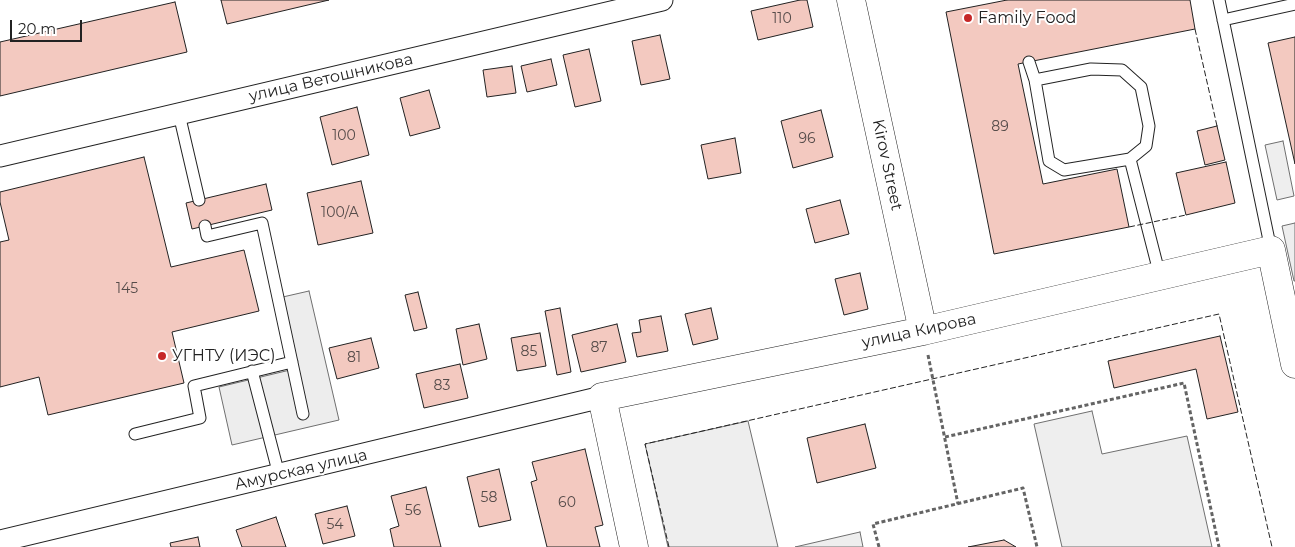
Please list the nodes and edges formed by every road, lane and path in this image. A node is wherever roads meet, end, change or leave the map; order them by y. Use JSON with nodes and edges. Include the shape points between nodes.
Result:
{"nodes":[{"id":1,"x":662,"y":0,"type":"edge"},
{"id":2,"x":851,"y":0,"type":"edge"},
{"id":3,"x":1220,"y":0,"type":"edge"},
{"id":4,"x":1295,"y":4,"type":"edge"},
{"id":5,"x":1223,"y":20,"type":"junction"},
{"id":6,"x":1029,"y":62,"type":"dead end"},
{"id":7,"x":1035,"y":80,"type":"junction"},
{"id":8,"x":179,"y":114,"type":"junction"},
{"id":9,"x":0,"y":156,"type":"edge"},
{"id":10,"x":1130,"y":159,"type":"junction"},
{"id":11,"x":199,"y":200,"type":"dead end"},
{"id":12,"x":205,"y":226,"type":"dead end"},
{"id":13,"x":1271,"y":250,"type":"junction"},
{"id":14,"x":1160,"y":276,"type":"junction"},
{"id":15,"x":1289,"y":303,"type":"edge"},
{"id":16,"x":923,"y":331,"type":"junction"},
{"id":17,"x":292,"y":362,"type":"junction"},
{"id":18,"x":1295,"y":364,"type":"edge"},
{"id":19,"x":252,"y":371,"type":"junction"},
{"id":20,"x":602,"y":398,"type":"junction"},
{"id":21,"x":303,"y":414,"type":"dead end"},
{"id":22,"x":135,"y":434,"type":"dead end"},
{"id":23,"x":945,"y":437,"type":"junction"},
{"id":24,"x":279,"y":475,"type":"junction"},
{"id":25,"x":958,"y":504,"type":"junction"},
{"id":26,"x":0,"y":542,"type":"edge"},
{"id":27,"x":634,"y":547,"type":"edge"},
{"id":28,"x":878,"y":547,"type":"edge"},
{"id":29,"x":1037,"y":547,"type":"edge"},
{"id":30,"x":1219,"y":547,"type":"edge"}],
"edges":[{"from":1,"to":8,"type":"street","name":"улица Ветошникова"},
{"from":2,"to":16,"type":"street","name":"Kirov Street"},
{"from":3,"to":5,"type":"lane"},
{"from":4,"to":5,"type":"lane"},
{"from":5,"to":13,"type":"lane"},
{"from":6,"to":7,"type":"lane"},
{"from":7,"to":10,"type":"lane","via":[[1049,161],[1064,170]]},
{"from":7,"to":10,"type":"lane","via":[[1091,69],[1122,70],[1141,87],[1149,126],[1146,146]]},
{"from":8,"to":9,"type":"street","name":"улица Ветошникова"},
{"from":8,"to":11,"type":"lane"},
{"from":10,"to":14,"type":"lane"},
{"from":12,"to":17,"type":"lane","via":[[207,236],[262,223]]},
{"from":13,"to":14,"type":"street","name":"улица Кирова"},
{"from":13,"to":15,"type":"street"},
{"from":14,"to":16,"type":"street","name":"улица Кирова"},
{"from":15,"to":18,"type":"street"},
{"from":16,"to":20,"type":"street","name":"улица Кирова"},
{"from":16,"to":23,"type":"path"},
{"from":17,"to":19,"type":"lane"},
{"from":17,"to":21,"type":"lane"},
{"from":19,"to":22,"type":"lane","via":[[194,386],[200,418]]},
{"from":19,"to":24,"type":"lane"},
{"from":20,"to":24,"type":"street","name":"Амурская улица"},
{"from":20,"to":27,"type":"street"},
{"from":23,"to":25,"type":"path"},
{"from":23,"to":30,"type":"path","via":[[1184,383]]},
{"from":24,"to":26,"type":"street","name":"Амурская улица"},
{"from":25,"to":28,"type":"path","via":[[873,524]]},
{"from":25,"to":29,"type":"path","via":[[1023,488]]}]}
